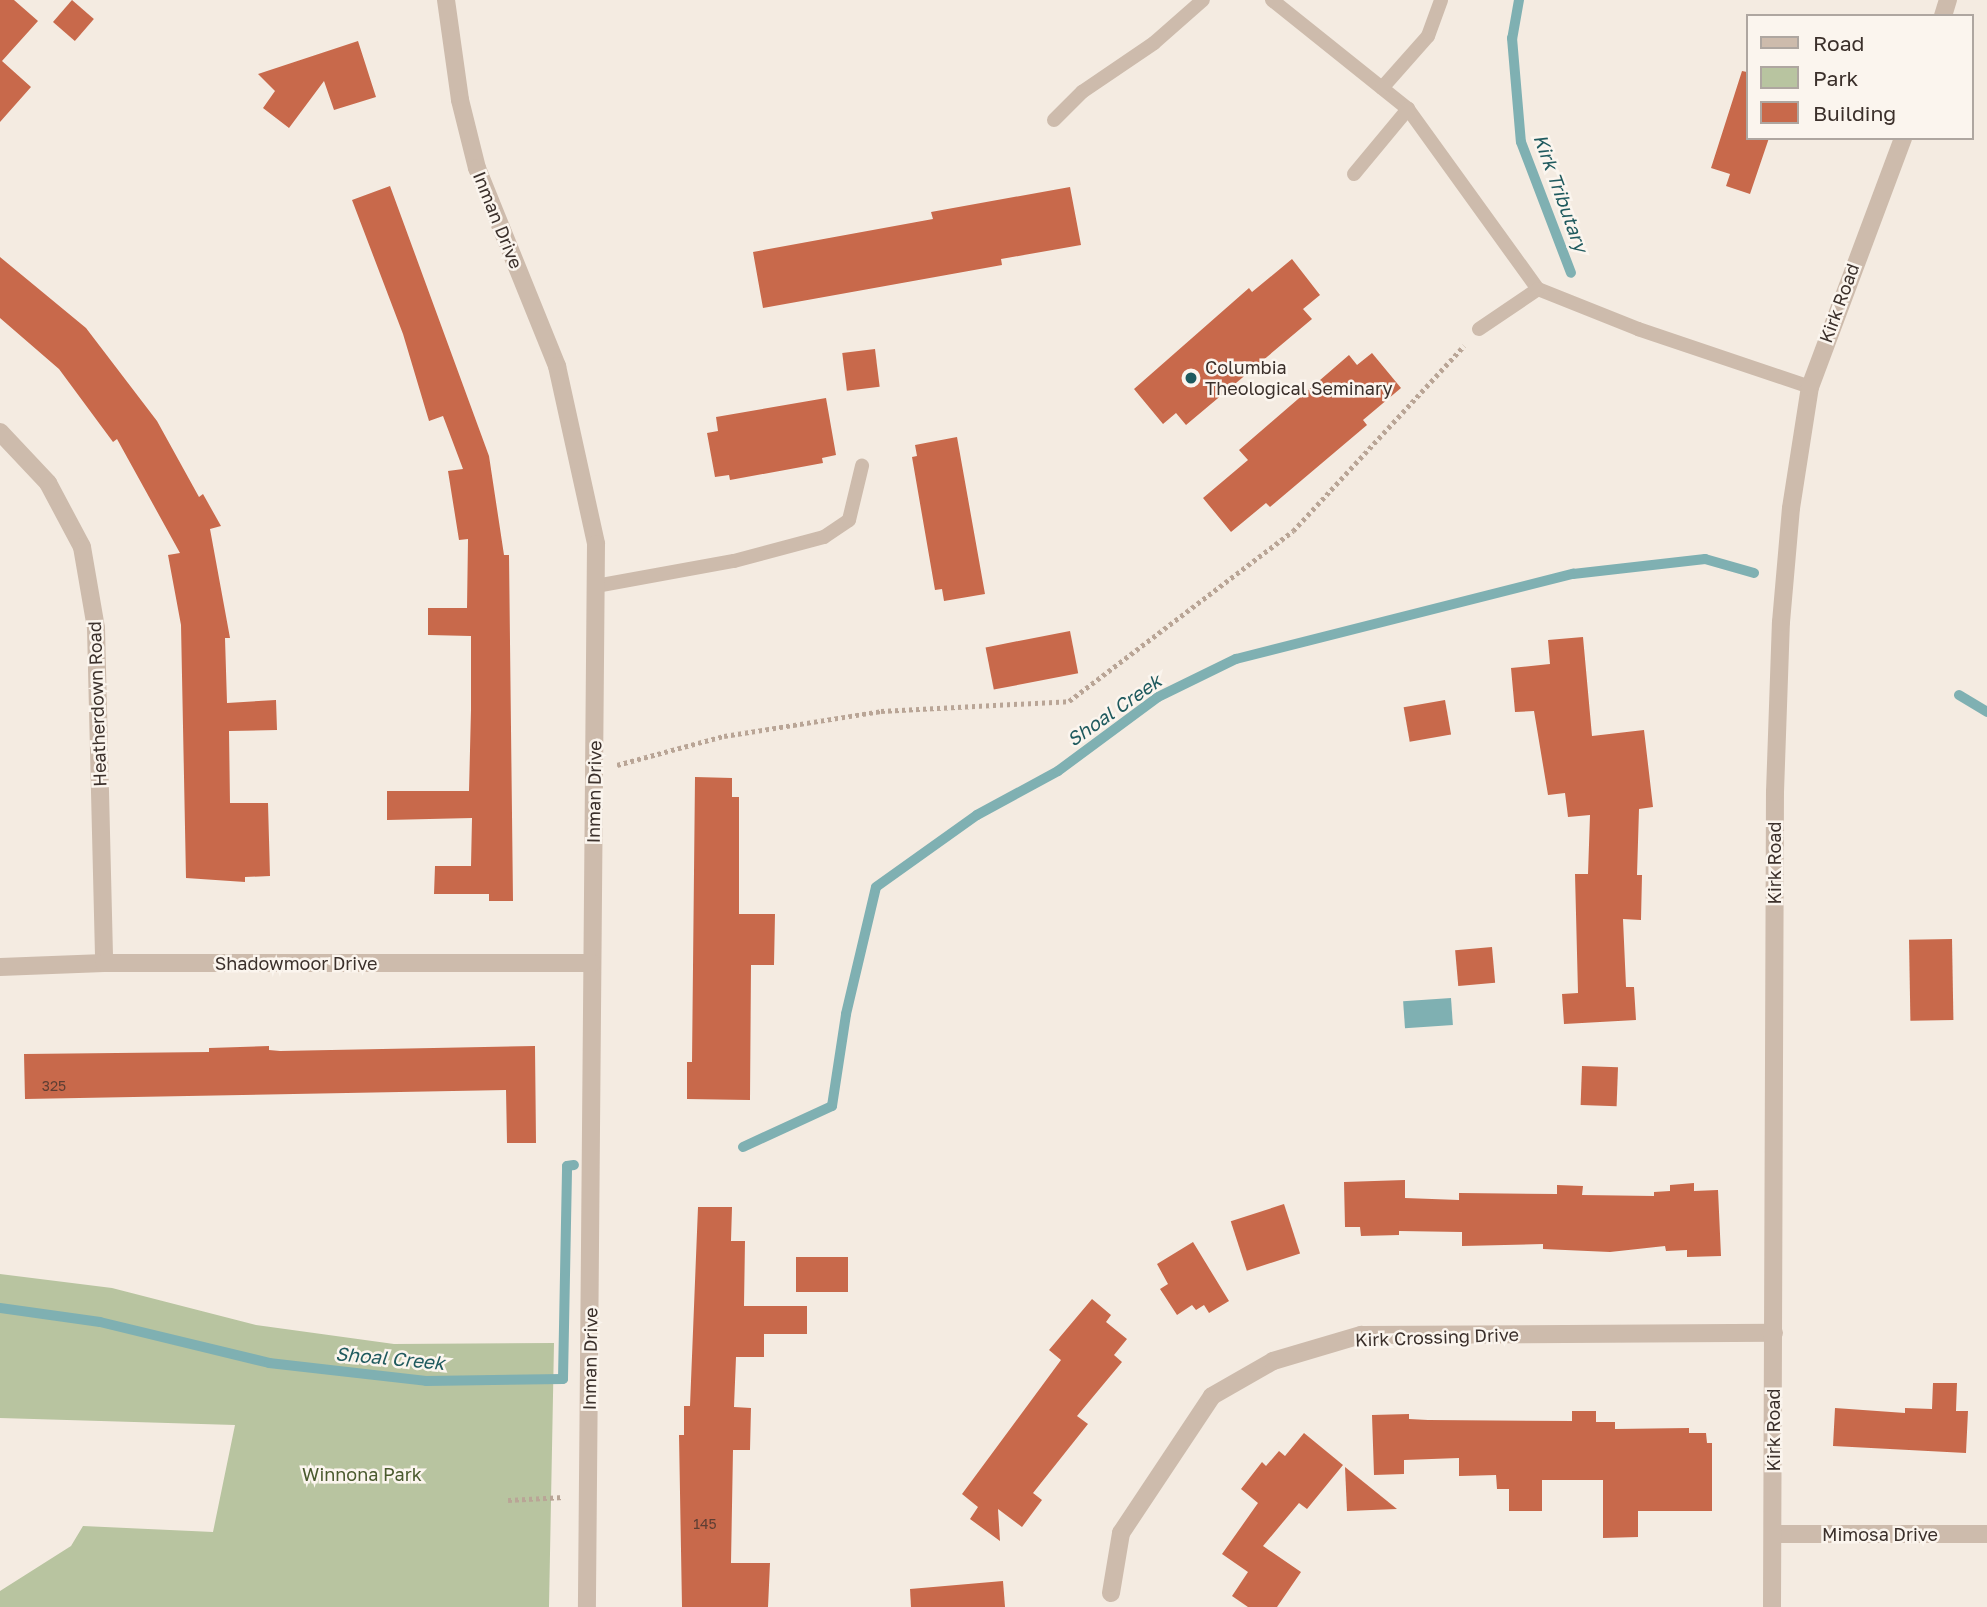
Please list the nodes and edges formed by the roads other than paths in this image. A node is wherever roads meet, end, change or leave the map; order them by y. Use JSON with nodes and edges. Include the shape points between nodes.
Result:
{"nodes":[{"id":1,"x":446,"y":0,"type":"edge"},
{"id":2,"x":1203,"y":0,"type":"edge"},
{"id":3,"x":1272,"y":0,"type":"edge"},
{"id":4,"x":1441,"y":0,"type":"edge"},
{"id":5,"x":1382,"y":88,"type":"junction"},
{"id":6,"x":1408,"y":109,"type":"junction"},
{"id":7,"x":1054,"y":120,"type":"dead end"},
{"id":8,"x":1902,"y":140,"type":"edge"},
{"id":9,"x":1354,"y":174,"type":"dead end"},
{"id":10,"x":1538,"y":289,"type":"junction"},
{"id":11,"x":1479,"y":330,"type":"road end"},
{"id":12,"x":1810,"y":387,"type":"junction"},
{"id":13,"x":0,"y":432,"type":"edge"},
{"id":14,"x":862,"y":466,"type":"dead end"},
{"id":15,"x":596,"y":586,"type":"junction"},
{"id":16,"x":104,"y":963,"type":"junction"},
{"id":17,"x":592,"y":963,"type":"junction"},
{"id":18,"x":0,"y":967,"type":"edge"},
{"id":19,"x":1774,"y":1333,"type":"junction"},
{"id":20,"x":1773,"y":1534,"type":"junction"},
{"id":21,"x":1987,"y":1534,"type":"edge"},
{"id":22,"x":1111,"y":1594,"type":"dead end"},
{"id":23,"x":587,"y":1607,"type":"edge"},
{"id":24,"x":1772,"y":1607,"type":"edge"}],
"edges":[{"from":1,"to":15,"type":"street","name":"Inman Drive","via":[[460,100],[477,168],[557,366],[596,544]]},
{"from":2,"to":7,"type":"lane","via":[[1154,43],[1082,92]]},
{"from":3,"to":5,"type":"lane"},
{"from":4,"to":5,"type":"lane","via":[[1428,36]]},
{"from":5,"to":6,"type":"lane"},
{"from":6,"to":9,"type":"lane"},
{"from":6,"to":10,"type":"lane"},
{"from":8,"to":12,"type":"street","name":"Kirk Road"},
{"from":10,"to":11,"type":"lane"},
{"from":10,"to":12,"type":"lane","via":[[1638,330]]},
{"from":12,"to":19,"type":"street","name":"Kirk Road","via":[[1791,508],[1774,792]]},
{"from":13,"to":16,"type":"street","name":"Heatherdown Road","via":[[48,483],[82,547],[96,628]]},
{"from":14,"to":15,"type":"lane","via":[[849,520],[824,537],[734,561]]},
{"from":15,"to":17,"type":"street","name":"Inman Drive"},
{"from":16,"to":17,"type":"street","name":"Shadowmoor Drive"},
{"from":16,"to":18,"type":"street","name":"Shadowmoor Drive"},
{"from":17,"to":23,"type":"street","name":"Inman Drive"},
{"from":19,"to":20,"type":"street","name":"Kirk Road"},
{"from":19,"to":22,"type":"street","name":"Kirk Crossing Drive","via":[[1361,1335],[1273,1361],[1212,1396],[1121,1533]]},
{"from":20,"to":21,"type":"street","name":"Mimosa Drive"},
{"from":20,"to":24,"type":"street","name":"Kirk Road"}]}
